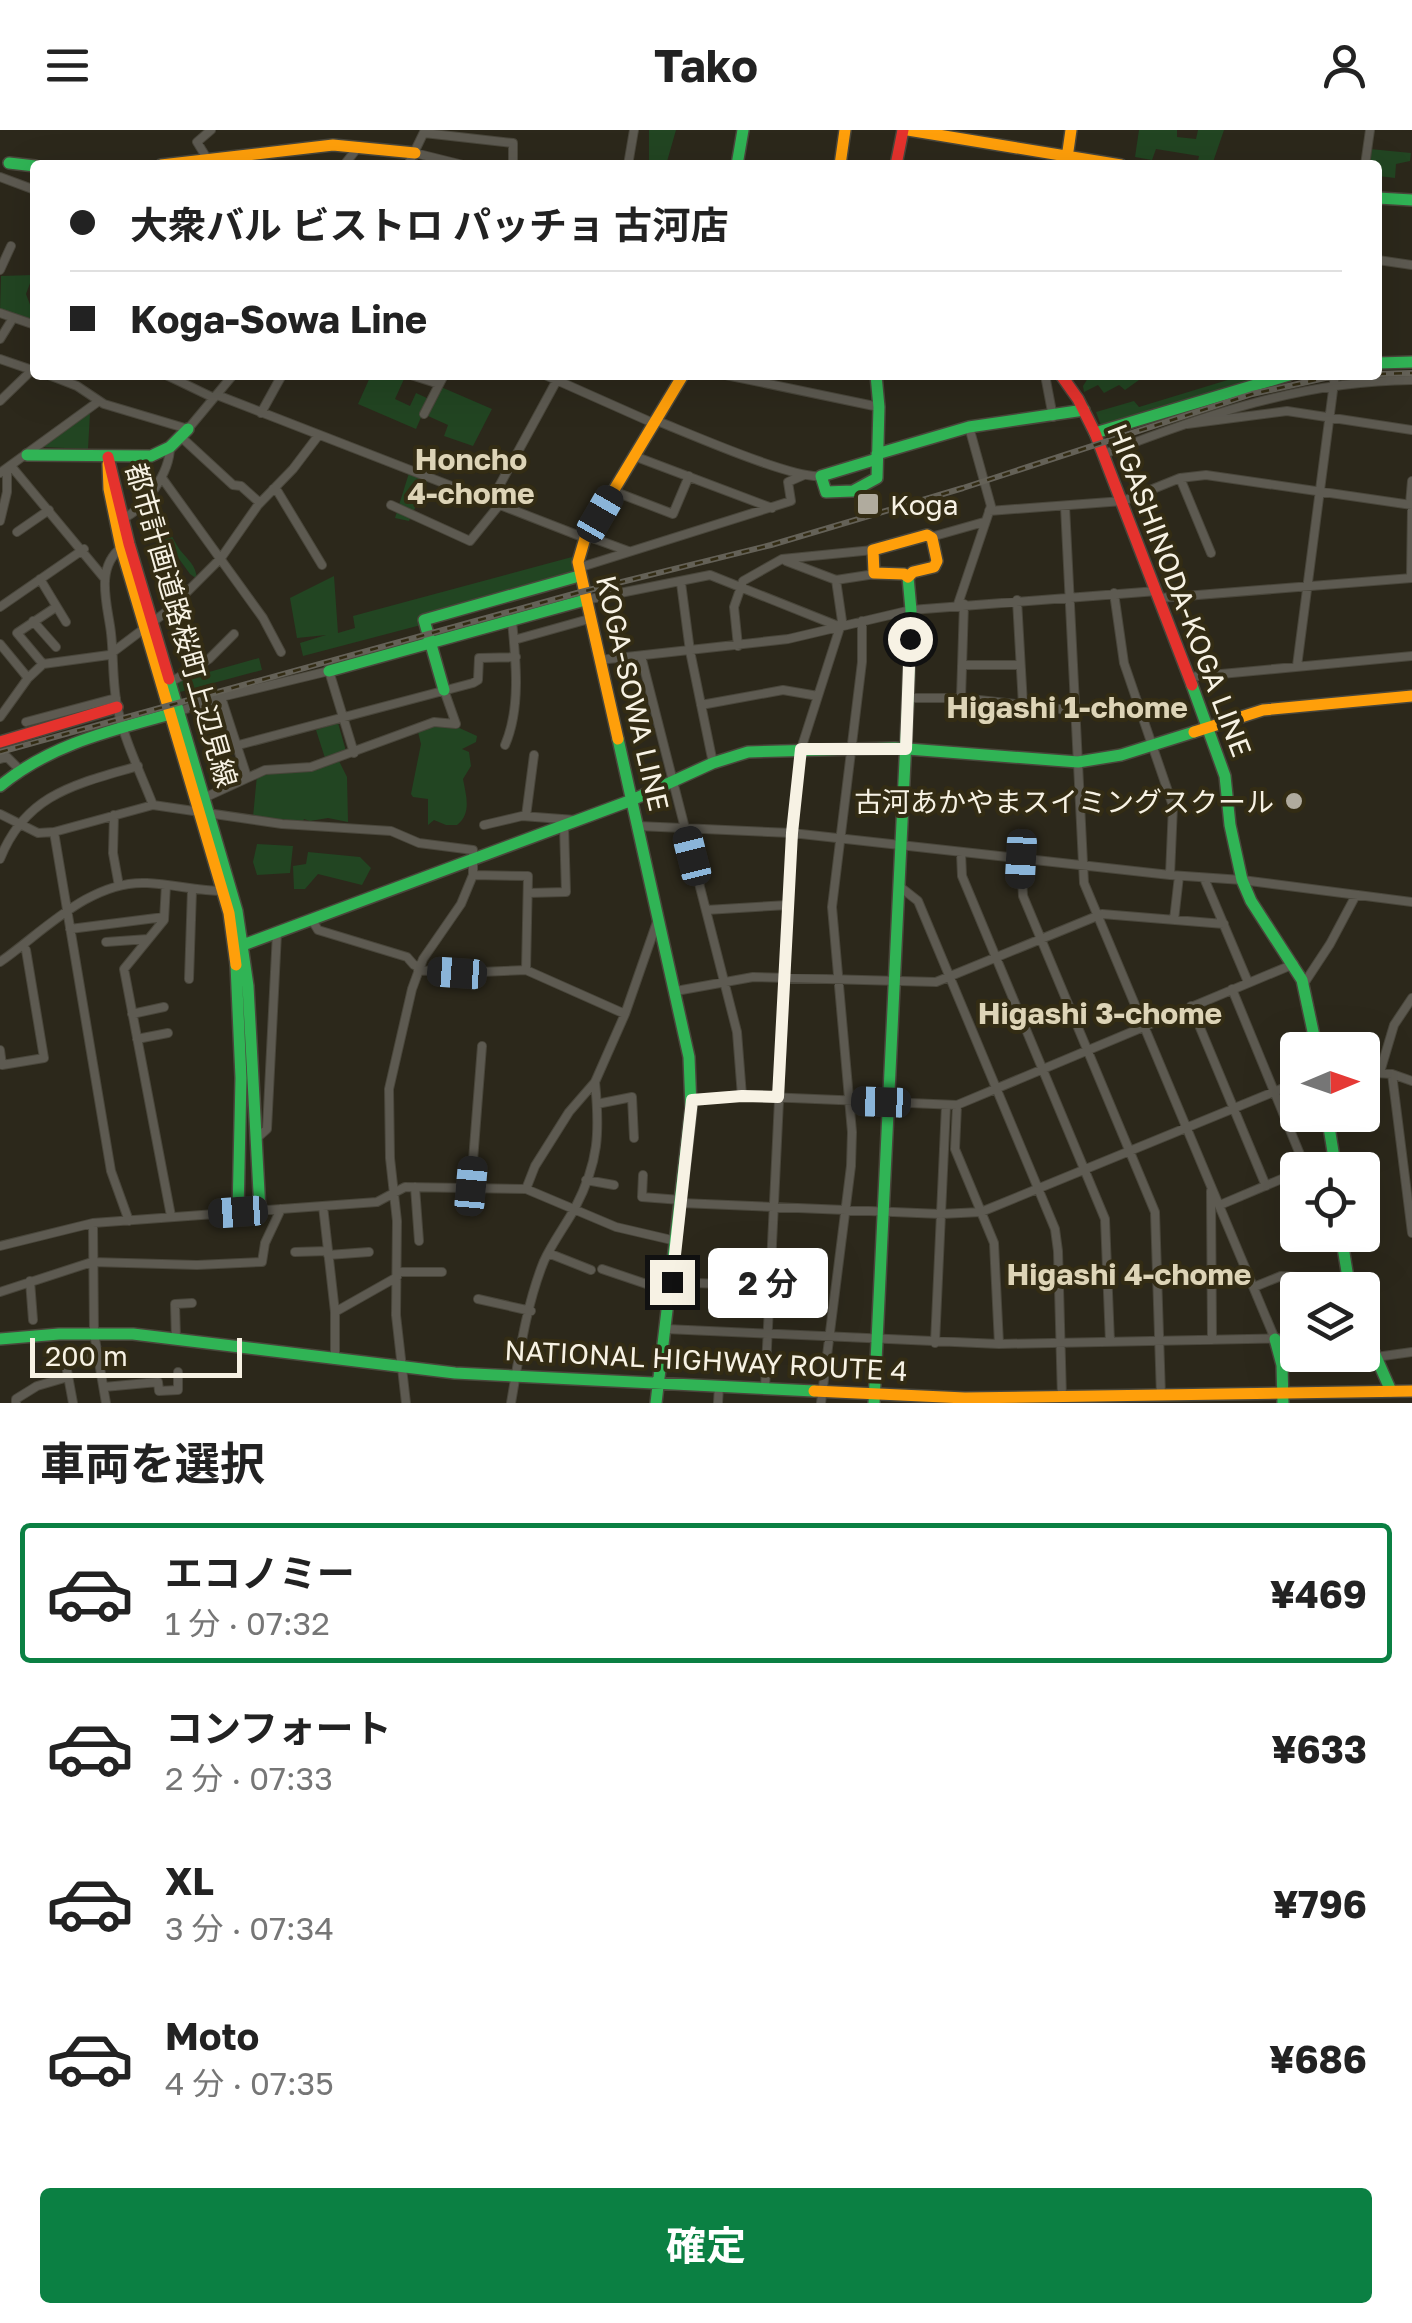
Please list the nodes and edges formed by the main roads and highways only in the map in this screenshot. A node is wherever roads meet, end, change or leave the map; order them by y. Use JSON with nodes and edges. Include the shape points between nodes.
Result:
{"nodes":[{"id":1,"x":742,"y":130,"type":"edge"},
{"id":2,"x":845,"y":130,"type":"edge"},
{"id":3,"x":906,"y":130,"type":"edge"},
{"id":4,"x":1070,"y":130,"type":"edge"},
{"id":5,"x":987,"y":136,"type":"edge"},
{"id":6,"x":415,"y":153,"type":"road end"},
{"id":7,"x":222,"y":160,"type":"edge"},
{"id":8,"x":738,"y":160,"type":"edge"},
{"id":9,"x":841,"y":160,"type":"edge"},
{"id":10,"x":897,"y":160,"type":"edge"},
{"id":11,"x":1063,"y":160,"type":"edge"},
{"id":12,"x":1066,"y":160,"type":"edge"},
{"id":13,"x":30,"y":166,"type":"edge"},
{"id":14,"x":2,"y":168,"type":"edge"},
{"id":15,"x":1382,"y":198,"type":"edge"},
{"id":16,"x":1412,"y":200,"type":"edge"},
{"id":17,"x":1412,"y":362,"type":"edge"},
{"id":18,"x":1382,"y":363,"type":"edge"},
{"id":19,"x":680,"y":380,"type":"edge"},
{"id":20,"x":877,"y":380,"type":"edge"},
{"id":21,"x":1064,"y":380,"type":"edge"},
{"id":22,"x":1270,"y":380,"type":"edge"},
{"id":23,"x":1084,"y":410,"type":"junction"},
{"id":24,"x":184,"y":433,"type":"road end"},
{"id":25,"x":1095,"y":433,"type":"junction"},
{"id":26,"x":28,"y":455,"type":"road end"},
{"id":27,"x":877,"y":456,"type":"junction"},
{"id":28,"x":108,"y":457,"type":"junction"},
{"id":29,"x":578,"y":572,"type":"junction"},
{"id":30,"x":908,"y":577,"type":"junction"},
{"id":31,"x":585,"y":600,"type":"junction"},
{"id":32,"x":150,"y":625,"type":"junction"},
{"id":33,"x":431,"y":644,"type":"junction"},
{"id":34,"x":329,"y":671,"type":"road end"},
{"id":35,"x":444,"y":690,"type":"road end"},
{"id":36,"x":1412,"y":696,"type":"edge"},
{"id":37,"x":117,"y":703,"type":"road end"},
{"id":38,"x":176,"y":713,"type":"junction"},
{"id":39,"x":1208,"y":726,"type":"junction"},
{"id":40,"x":0,"y":742,"type":"edge"},
{"id":41,"x":906,"y":749,"type":"junction"},
{"id":42,"x":0,"y":786,"type":"edge"},
{"id":43,"x":632,"y":800,"type":"junction"},
{"id":44,"x":206,"y":811,"type":"junction"},
{"id":45,"x":239,"y":947,"type":"junction"},
{"id":46,"x":1313,"y":1032,"type":"edge"},
{"id":47,"x":260,"y":1210,"type":"road end"},
{"id":48,"x":238,"y":1212,"type":"road end"},
{"id":49,"x":0,"y":1338,"type":"edge"},
{"id":50,"x":1276,"y":1339,"type":"road end"},
{"id":51,"x":1380,"y":1366,"type":"edge"},
{"id":52,"x":659,"y":1384,"type":"junction"},
{"id":53,"x":1412,"y":1391,"type":"edge"},
{"id":54,"x":821,"y":1397,"type":"edge"},
{"id":55,"x":1394,"y":1397,"type":"edge"},
{"id":56,"x":874,"y":1398,"type":"edge"},
{"id":57,"x":1283,"y":1398,"type":"edge"},
{"id":58,"x":656,"y":1403,"type":"edge"}],
"edges":[{"from":1,"to":8,"type":"main road"},
{"from":2,"to":9,"type":"main road"},
{"from":3,"to":5,"type":"main road"},
{"from":3,"to":10,"type":"main road"},
{"from":4,"to":12,"type":"main road"},
{"from":5,"to":11,"type":"main road"},
{"from":6,"to":7,"type":"main road","via":[[317,146]]},
{"from":13,"to":14,"type":"main road"},
{"from":15,"to":16,"type":"main road"},
{"from":17,"to":18,"type":"main road"},
{"from":19,"to":29,"type":"main road","name":"KOGA-SOWA LINE","via":[[586,537]]},
{"from":20,"to":27,"type":"main road"},
{"from":21,"to":23,"type":"main road","name":"HIGASHINODA-KOGA LINE"},
{"from":22,"to":25,"type":"main road"},
{"from":23,"to":25,"type":"main road","name":"HIGASHINODA-KOGA LINE"},
{"from":23,"to":27,"type":"main road","via":[[969,427]]},
{"from":24,"to":28,"type":"main road","via":[[150,456]]},
{"from":25,"to":39,"type":"main road","name":"HIGASHINODA-KOGA LINE"},
{"from":26,"to":28,"type":"main road"},
{"from":27,"to":27,"type":"main road","via":[[821,476],[825,490],[830,495],[870,485],[877,478]]},
{"from":28,"to":32,"type":"main road","name":"都市計画道路桜町上辺見線","via":[[107,478]]},
{"from":29,"to":31,"type":"main road","name":"KOGA-SOWA LINE"},
{"from":29,"to":33,"type":"main road","via":[[424,620]]},
{"from":30,"to":30,"type":"main road","via":[[936,566],[931,537],[873,550],[875,574]]},
{"from":30,"to":41,"type":"main road"},
{"from":31,"to":33,"type":"main road"},
{"from":31,"to":43,"type":"main road","name":"KOGA-SOWA LINE"},
{"from":32,"to":38,"type":"main road","name":"都市計画道路桜町上辺見線"},
{"from":32,"to":38,"type":"main road","name":"都市計画道路桜町上辺見線"},
{"from":33,"to":34,"type":"main road"},
{"from":33,"to":35,"type":"main road"},
{"from":36,"to":39,"type":"main road","via":[[1263,710]]},
{"from":37,"to":40,"type":"main road"},
{"from":38,"to":42,"type":"main road","via":[[56,748]]},
{"from":38,"to":44,"type":"main road","name":"都市計画道路桜町上辺見線"},
{"from":38,"to":44,"type":"main road","name":"都市計画道路桜町上辺見線"},
{"from":39,"to":41,"type":"main road","via":[[1078,762]]},
{"from":39,"to":46,"type":"main road","name":"HIGASHINODA-KOGA LINE","via":[[1242,880],[1304,985]]},
{"from":41,"to":43,"type":"main road","via":[[748,752]]},
{"from":41,"to":56,"type":"main road"},
{"from":43,"to":45,"type":"main road"},
{"from":43,"to":52,"type":"main road","name":"KOGA-SOWA LINE","via":[[676,991],[692,1100]]},
{"from":44,"to":45,"type":"main road","name":"都市計画道路桜町上辺見線"},
{"from":45,"to":47,"type":"main road","name":"都市計画道路桜町上辺見線"},
{"from":45,"to":48,"type":"main road","name":"都市計画道路桜町上辺見線"},
{"from":49,"to":52,"type":"main road","name":"NATIONAL HIGHWAY ROUTE 4","via":[[176,1338],[402,1368]]},
{"from":50,"to":57,"type":"main road"},
{"from":51,"to":55,"type":"main road"},
{"from":52,"to":54,"type":"main road","name":"NATIONAL HIGHWAY ROUTE 4"},
{"from":52,"to":58,"type":"main road","name":"KOGA-SOWA LINE"},
{"from":53,"to":55,"type":"main road","name":"NATIONAL HIGHWAY ROUTE 4"},
{"from":54,"to":56,"type":"main road","name":"NATIONAL HIGHWAY ROUTE 4"},
{"from":55,"to":57,"type":"main road","name":"NATIONAL HIGHWAY ROUTE 4"},
{"from":56,"to":57,"type":"main road","name":"NATIONAL HIGHWAY ROUTE 4"}]}
